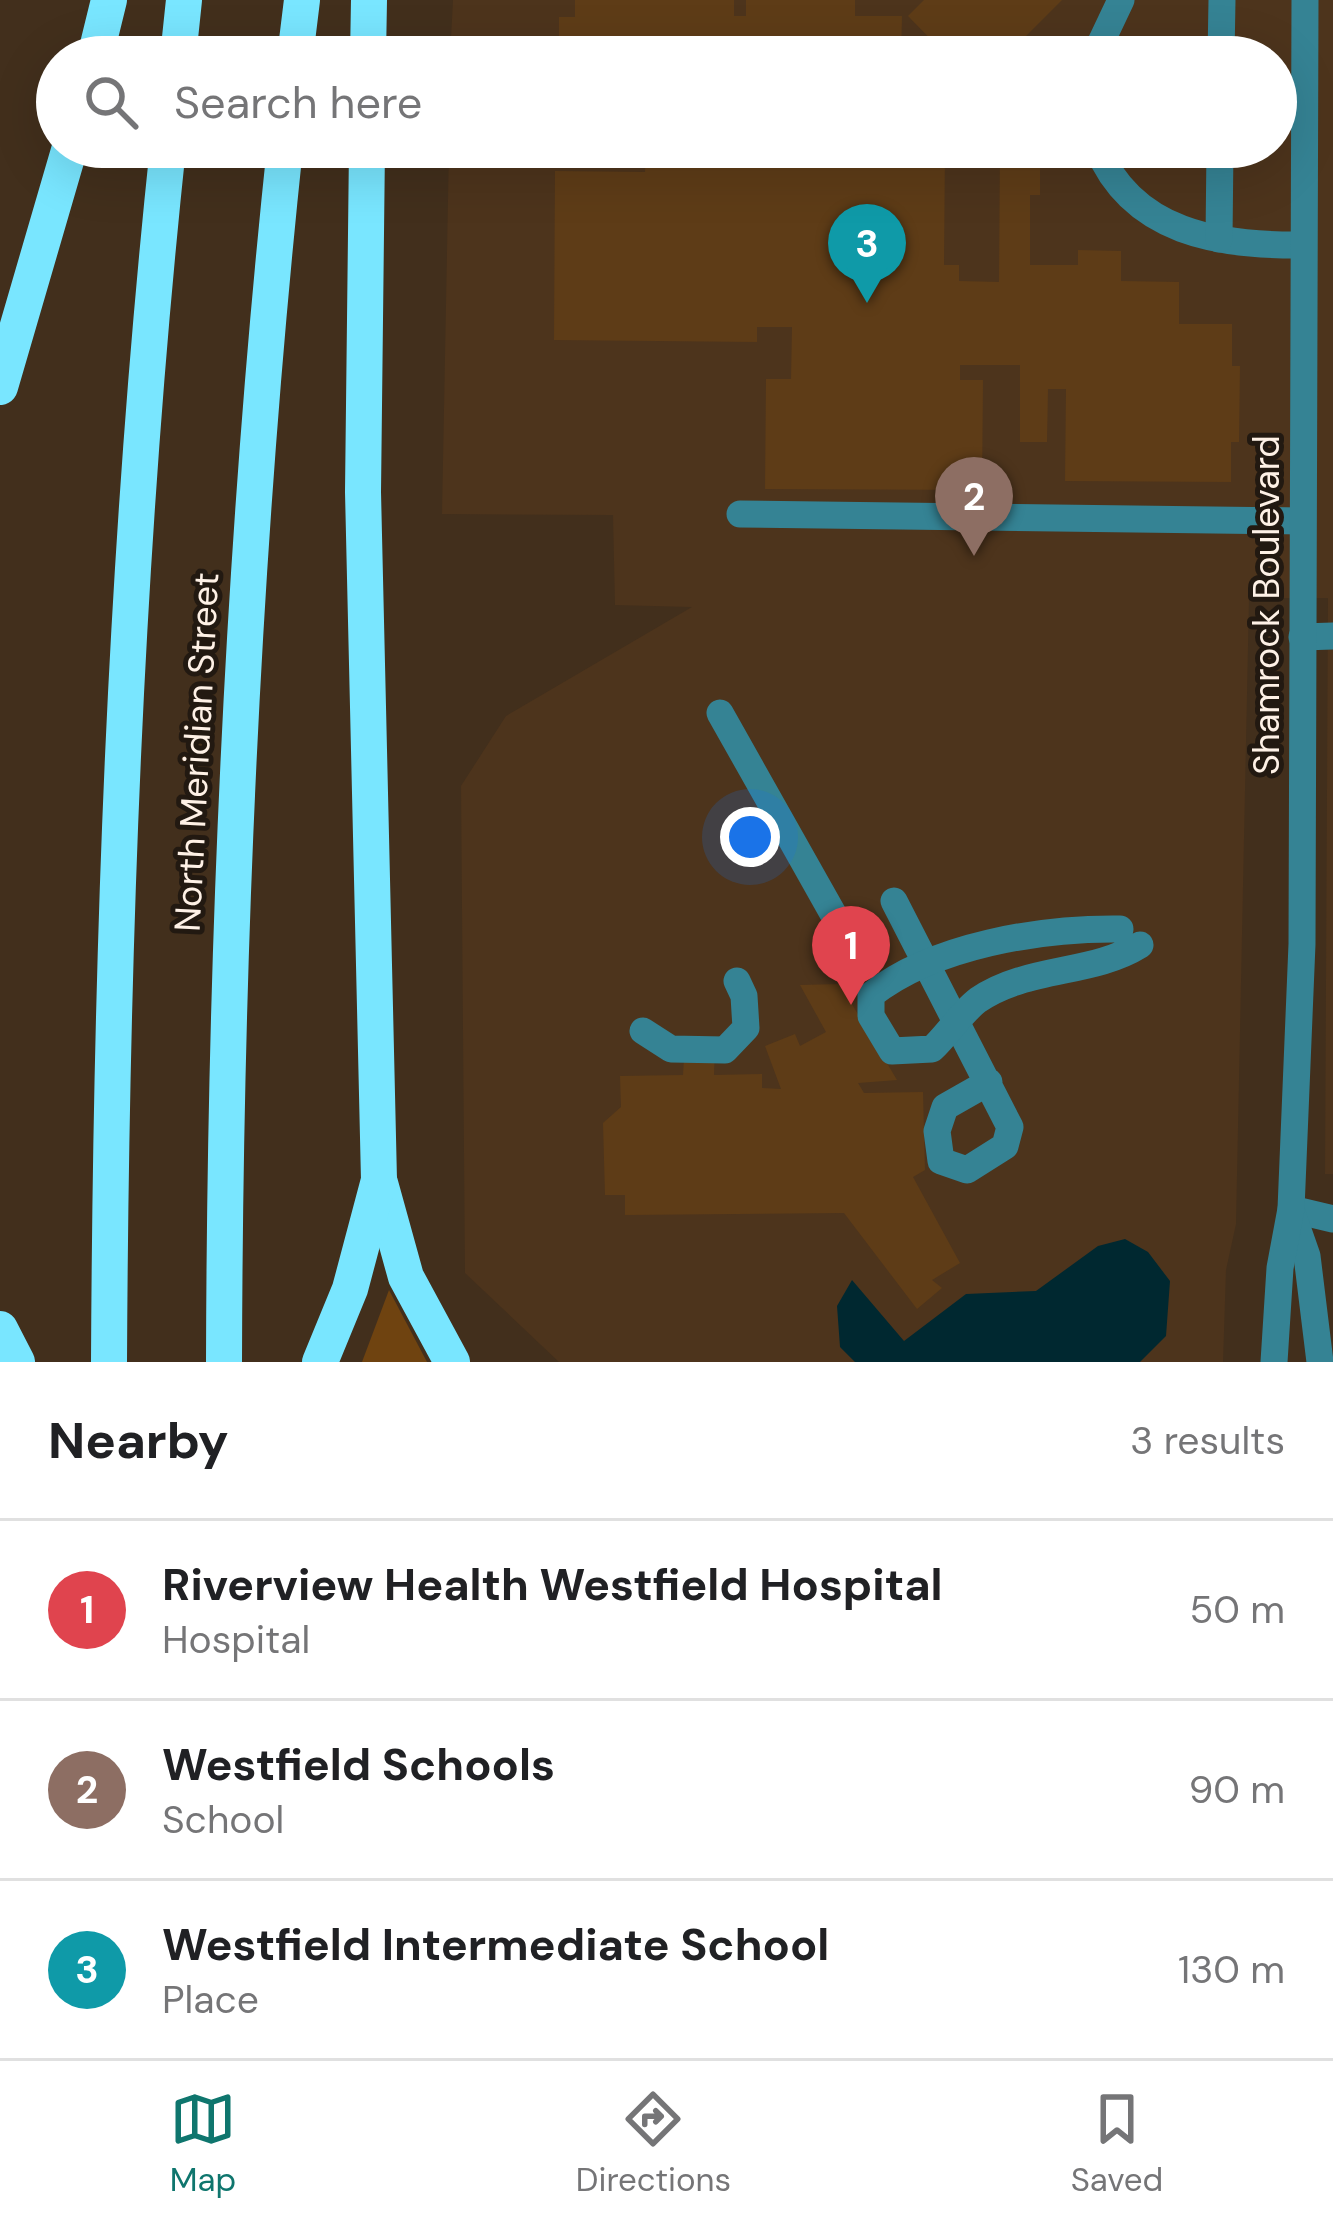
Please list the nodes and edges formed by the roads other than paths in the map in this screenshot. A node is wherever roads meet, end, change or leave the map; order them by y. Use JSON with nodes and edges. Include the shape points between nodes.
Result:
{"nodes":[{"id":1,"x":109,"y":0,"type":"edge"},
{"id":2,"x":184,"y":0,"type":"edge"},
{"id":3,"x":302,"y":0,"type":"edge"},
{"id":4,"x":369,"y":0,"type":"edge"},
{"id":5,"x":1121,"y":0,"type":"edge"},
{"id":6,"x":1222,"y":0,"type":"edge"},
{"id":7,"x":1305,"y":0,"type":"edge"},
{"id":8,"x":100,"y":36,"type":"edge"},
{"id":9,"x":180,"y":36,"type":"edge"},
{"id":10,"x":298,"y":36,"type":"edge"},
{"id":11,"x":368,"y":36,"type":"edge"},
{"id":12,"x":1104,"y":36,"type":"edge"},
{"id":13,"x":1221,"y":36,"type":"edge"},
{"id":14,"x":64,"y":168,"type":"edge"},
{"id":15,"x":166,"y":168,"type":"edge"},
{"id":16,"x":283,"y":168,"type":"edge"},
{"id":17,"x":367,"y":168,"type":"edge"},
{"id":18,"x":1111,"y":168,"type":"edge"},
{"id":19,"x":1220,"y":168,"type":"edge"},
{"id":20,"x":1219,"y":239,"type":"junction"},
{"id":21,"x":1303,"y":244,"type":"junction"},
{"id":22,"x":0,"y":387,"type":"edge"},
{"id":23,"x":740,"y":514,"type":"dead end"},
{"id":24,"x":1302,"y":521,"type":"junction"},
{"id":25,"x":1333,"y":636,"type":"edge"},
{"id":26,"x":1302,"y":637,"type":"junction"},
{"id":27,"x":720,"y":712,"type":"dead end"},
{"id":28,"x":894,"y":901,"type":"dead end"},
{"id":29,"x":840,"y":926,"type":"dead end"},
{"id":30,"x":926,"y":965,"type":"junction"},
{"id":31,"x":737,"y":981,"type":"dead end"},
{"id":32,"x":961,"y":1023,"type":"junction"},
{"id":33,"x":643,"y":1031,"type":"dead end"},
{"id":34,"x":989,"y":1082,"type":"dead end"},
{"id":35,"x":379,"y":1180,"type":"junction"},
{"id":36,"x":1291,"y":1209,"type":"junction"},
{"id":37,"x":1333,"y":1219,"type":"edge"},
{"id":38,"x":0,"y":1329,"type":"edge"},
{"id":39,"x":17,"y":1362,"type":"edge"},
{"id":40,"x":109,"y":1362,"type":"edge"},
{"id":41,"x":224,"y":1362,"type":"edge"},
{"id":42,"x":320,"y":1362,"type":"edge"},
{"id":43,"x":452,"y":1362,"type":"edge"},
{"id":44,"x":1274,"y":1362,"type":"edge"},
{"id":45,"x":1320,"y":1362,"type":"edge"}],
"edges":[{"from":1,"to":8,"type":"highway"},
{"from":2,"to":9,"type":"highway"},
{"from":3,"to":10,"type":"highway"},
{"from":4,"to":11,"type":"highway"},
{"from":5,"to":12,"type":"street"},
{"from":6,"to":13,"type":"street"},
{"from":7,"to":21,"type":"street","name":"Shamrock Boulevard"},
{"from":14,"to":22,"type":"highway"},
{"from":15,"to":40,"type":"highway","name":"North Meridian Street","via":[[123,668]]},
{"from":16,"to":41,"type":"highway","name":"North Meridian Street","via":[[235,789]]},
{"from":17,"to":35,"type":"highway","via":[[363,492]]},
{"from":18,"to":20,"type":"street","via":[[1137,207]]},
{"from":19,"to":20,"type":"street"},
{"from":20,"to":21,"type":"street"},
{"from":21,"to":24,"type":"street","name":"Shamrock Boulevard"},
{"from":23,"to":24,"type":"street"},
{"from":24,"to":26,"type":"street","name":"Shamrock Boulevard"},
{"from":25,"to":26,"type":"street"},
{"from":26,"to":36,"type":"street","name":"Shamrock Boulevard"},
{"from":27,"to":29,"type":"street"},
{"from":28,"to":30,"type":"street"},
{"from":30,"to":32,"type":"street"},
{"from":30,"to":32,"type":"street","via":[[871,995],[871,1016],[892,1051],[932,1049]]},
{"from":30,"to":32,"type":"street","via":[[1028,934],[1130,937],[1112,962],[1032,976],[979,1000]]},
{"from":31,"to":33,"type":"street","via":[[746,1028],[725,1050],[670,1049]]},
{"from":32,"to":34,"type":"street"},
{"from":35,"to":42,"type":"highway","via":[[350,1289]]},
{"from":35,"to":43,"type":"highway","via":[[406,1277]]},
{"from":36,"to":37,"type":"street"},
{"from":36,"to":44,"type":"street","name":"Shamrock Boulevard"},
{"from":36,"to":45,"type":"street","name":"Shamrock Boulevard","via":[[1307,1256]]},
{"from":38,"to":39,"type":"highway"}]}
